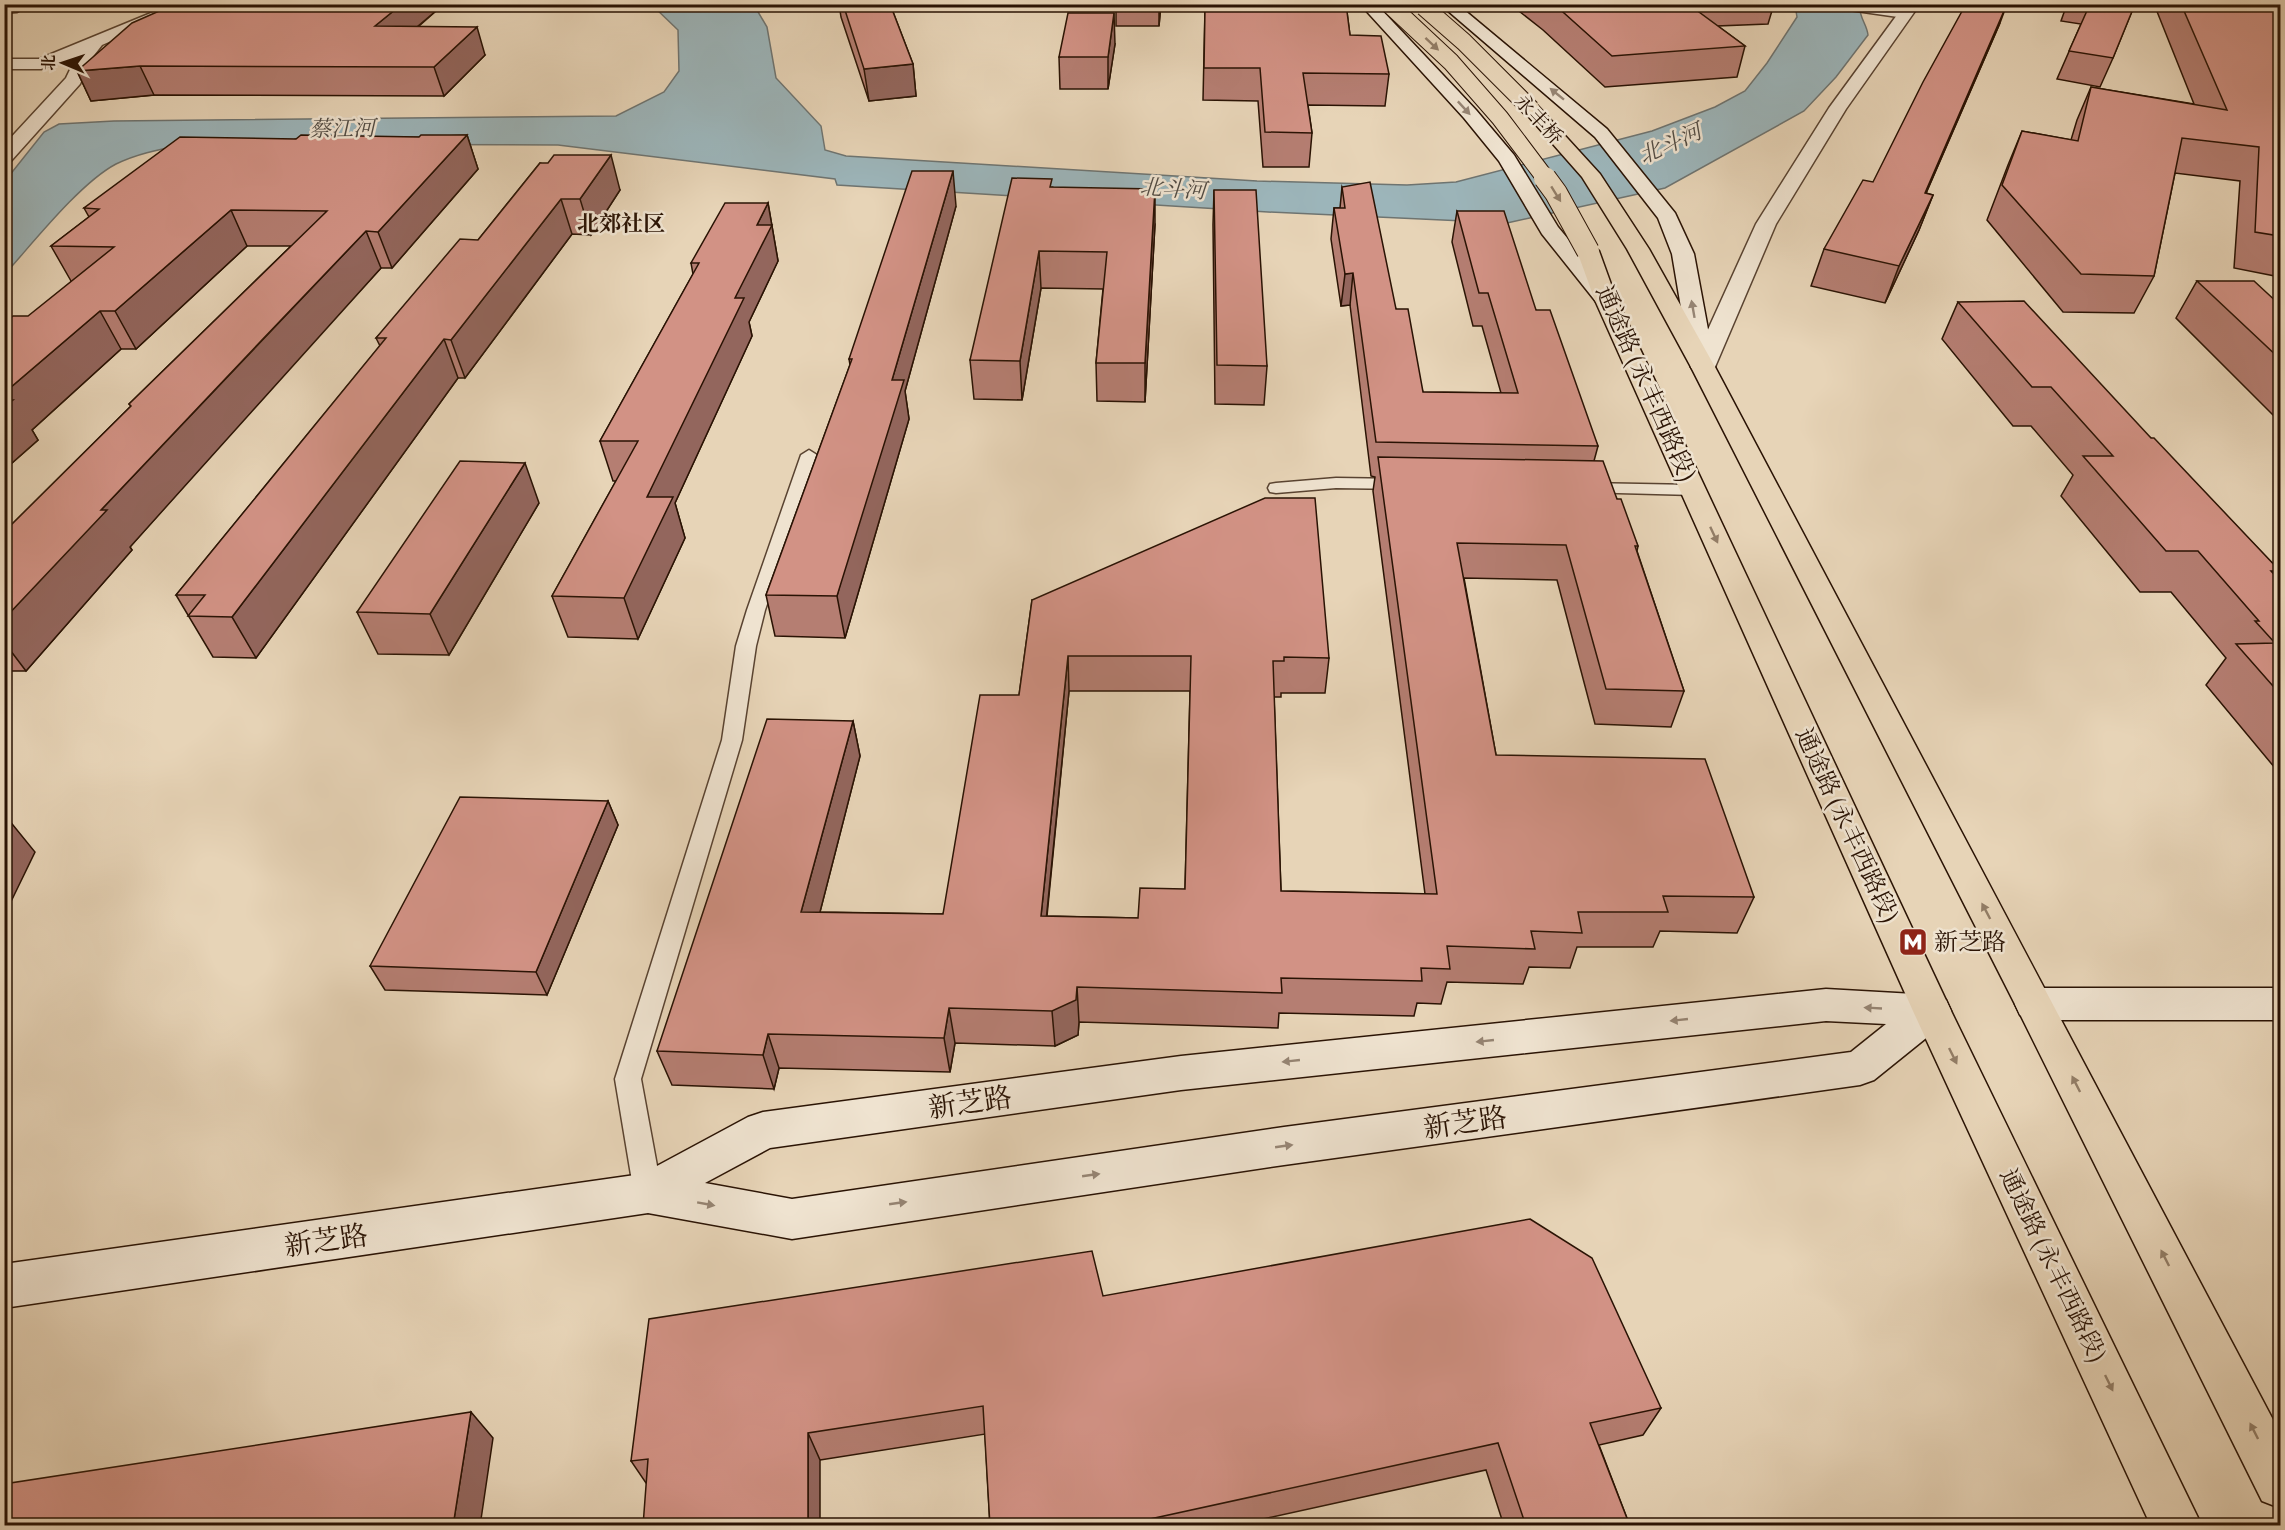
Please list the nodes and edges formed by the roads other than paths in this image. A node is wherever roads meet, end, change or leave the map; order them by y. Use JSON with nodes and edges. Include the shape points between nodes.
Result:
{"nodes":[{"id":1,"x":24,"y":4,"type":"edge"},
{"id":2,"x":188,"y":4,"type":"edge"},
{"id":3,"x":1366,"y":4,"type":"edge"},
{"id":4,"x":1389,"y":4,"type":"edge"},
{"id":5,"x":1422,"y":4,"type":"edge"},
{"id":6,"x":1447,"y":4,"type":"edge"},
{"id":7,"x":1842,"y":4,"type":"edge"},
{"id":8,"x":4,"y":8,"type":"edge"},
{"id":9,"x":1909,"y":9,"type":"edge"},
{"id":10,"x":98,"y":39,"type":"junction"},
{"id":11,"x":4,"y":64,"type":"edge"},
{"id":12,"x":4,"y":157,"type":"edge"},
{"id":13,"x":1638,"y":249,"type":"joint"},
{"id":14,"x":1588,"y":251,"type":"joint"},
{"id":15,"x":1605,"y":298,"type":"junction"},
{"id":16,"x":1703,"y":367,"type":"junction"},
{"id":17,"x":809,"y":455,"type":"dead end"},
{"id":18,"x":1419,"y":484,"type":"edge"},
{"id":19,"x":1276,"y":488,"type":"dead end"},
{"id":20,"x":1574,"y":488,"type":"edge"},
{"id":21,"x":1694,"y":490,"type":"junction"},
{"id":22,"x":2034,"y":1004,"type":"junction"},
{"id":23,"x":2280,"y":1004,"type":"edge"},
{"id":24,"x":1932,"y":1011,"type":"junction"},
{"id":25,"x":648,"y":1193,"type":"junction"},
{"id":26,"x":4,"y":1286,"type":"edge"},
{"id":27,"x":2280,"y":1484,"type":"edge"},
{"id":28,"x":2177,"y":1526,"type":"edge"}],
"edges":[{"from":1,"to":8,"type":"main road"},
{"from":2,"to":10,"type":"main road"},
{"from":3,"to":15,"type":"main road","one_way":true,"via":[[1507,159],[1549,230]]},
{"from":4,"to":14,"type":"main road","name":"永丰桥","one_way":true,"bridge":true,"via":[[1451,62],[1500,118],[1556,193]]},
{"from":5,"to":13,"type":"main road","name":"永丰桥","bridge":true,"via":[[1531,109],[1590,174]]},
{"from":16,"to":6,"type":"main road","one_way":true,"via":[[1683,254],[1668,217],[1601,133]]},
{"from":7,"to":9,"type":"main road"},
{"from":9,"to":16,"type":"main road","via":[[1838,108],[1766,224]]},
{"from":10,"to":11,"type":"main road","via":[[41,64]]},
{"from":10,"to":12,"type":"main road","via":[[83,58],[74,80]]},
{"from":13,"to":16,"type":"main road","name":"通途路 (永丰西路段)"},
{"from":14,"to":15,"type":"main road","name":"通途路 (永丰西路段)"},
{"from":15,"to":21,"type":"main road","name":"通途路 (永丰西路段)"},
{"from":22,"to":16,"type":"main road","name":"通途路 (永丰西路段)","one_way":true},
{"from":17,"to":25,"type":"lane","via":[[756,610],[746,646],[732,740],[628,1079]]},
{"from":18,"to":19,"type":"lane","via":[[1336,483]]},
{"from":20,"to":21,"type":"lane"},
{"from":21,"to":24,"type":"main road","name":"通途路 (永丰西路段)","one_way":true},
{"from":22,"to":23,"type":"main road"},
{"from":27,"to":22,"type":"main road","name":"通途路 (永丰西路段)","one_way":true},
{"from":24,"to":25,"type":"main road","name":"新芝路","one_way":true,"via":[[1826,1005],[1181,1073],[763,1130]]},
{"from":25,"to":24,"type":"main road","name":"新芝路","one_way":true,"via":[[792,1219],[1272,1148],[1860,1068]]},
{"from":24,"to":28,"type":"main road","name":"通途路 (永丰西路段)","one_way":true},
{"from":25,"to":26,"type":"main road","name":"新芝路"}]}
